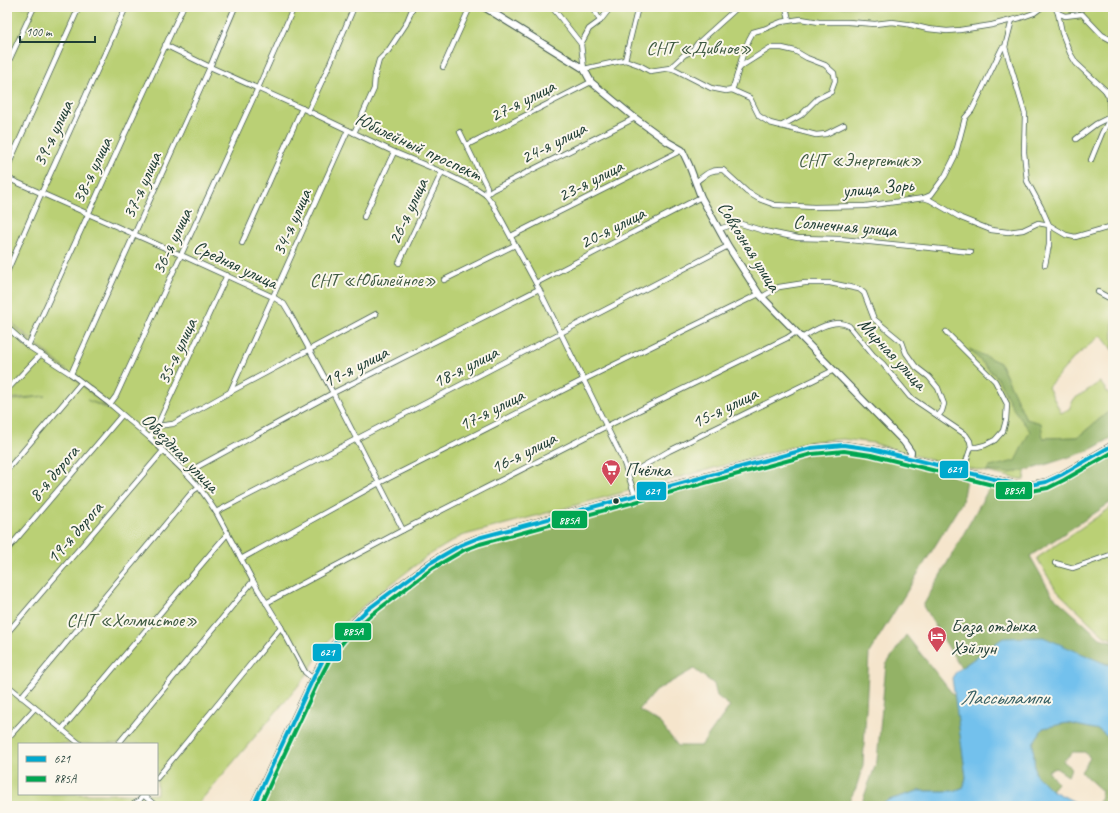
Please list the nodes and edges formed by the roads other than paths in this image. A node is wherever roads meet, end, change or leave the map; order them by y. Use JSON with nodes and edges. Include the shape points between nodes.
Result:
{"nodes":[{"id":1,"x":34,"y":7,"type":"edge"},
{"id":2,"x":79,"y":7,"type":"edge"},
{"id":3,"x":126,"y":7,"type":"edge"},
{"id":4,"x":183,"y":7,"type":"edge"},
{"id":5,"x":235,"y":7,"type":"edge"},
{"id":6,"x":294,"y":7,"type":"edge"},
{"id":7,"x":354,"y":7,"type":"edge"},
{"id":8,"x":413,"y":7,"type":"edge"},
{"id":9,"x":470,"y":7,"type":"edge"},
{"id":10,"x":484,"y":7,"type":"edge"},
{"id":11,"x":552,"y":7,"type":"edge"},
{"id":12,"x":593,"y":7,"type":"edge"},
{"id":13,"x":611,"y":7,"type":"edge"},
{"id":14,"x":638,"y":7,"type":"edge"},
{"id":15,"x":738,"y":7,"type":"edge"},
{"id":16,"x":786,"y":7,"type":"edge"},
{"id":17,"x":1042,"y":7,"type":"edge"},
{"id":18,"x":1054,"y":7,"type":"edge"},
{"id":19,"x":1058,"y":13,"type":"junction"},
{"id":20,"x":790,"y":20,"type":"junction"},
{"id":21,"x":1012,"y":20,"type":"junction"},
{"id":22,"x":600,"y":21,"type":"junction"},
{"id":23,"x":1113,"y":41,"type":"edge"},
{"id":24,"x":581,"y":44,"type":"junction"},
{"id":25,"x":165,"y":45,"type":"junction"},
{"id":26,"x":1005,"y":47,"type":"junction"},
{"id":27,"x":624,"y":60,"type":"junction"},
{"id":28,"x":7,"y":65,"type":"edge"},
{"id":29,"x":210,"y":67,"type":"junction"},
{"id":30,"x":443,"y":67,"type":"dead end"},
{"id":31,"x":670,"y":68,"type":"junction"},
{"id":32,"x":584,"y":69,"type":"junction"},
{"id":33,"x":739,"y":69,"type":"junction"},
{"id":34,"x":591,"y":82,"type":"junction"},
{"id":35,"x":258,"y":88,"type":"junction"},
{"id":36,"x":732,"y":90,"type":"junction"},
{"id":37,"x":1105,"y":90,"type":"junction"},
{"id":38,"x":1113,"y":93,"type":"edge"},
{"id":39,"x":302,"y":108,"type":"junction"},
{"id":40,"x":308,"y":110,"type":"junction"},
{"id":41,"x":1110,"y":117,"type":"junction"},
{"id":42,"x":635,"y":118,"type":"junction"},
{"id":43,"x":844,"y":125,"type":"dead end"},
{"id":44,"x":781,"y":126,"type":"junction"},
{"id":45,"x":348,"y":130,"type":"junction"},
{"id":46,"x":460,"y":132,"type":"dead end"},
{"id":47,"x":354,"y":133,"type":"junction"},
{"id":48,"x":1076,"y":139,"type":"dead end"},
{"id":49,"x":467,"y":145,"type":"junction"},
{"id":50,"x":682,"y":150,"type":"junction"},
{"id":51,"x":394,"y":152,"type":"junction"},
{"id":52,"x":1091,"y":160,"type":"dead end"},
{"id":53,"x":7,"y":168,"type":"edge"},
{"id":54,"x":442,"y":172,"type":"junction"},
{"id":55,"x":7,"y":178,"type":"edge"},
{"id":56,"x":696,"y":182,"type":"junction"},
{"id":57,"x":41,"y":194,"type":"junction"},
{"id":58,"x":486,"y":195,"type":"junction"},
{"id":59,"x":701,"y":197,"type":"junction"},
{"id":60,"x":924,"y":198,"type":"junction"},
{"id":61,"x":88,"y":213,"type":"junction"},
{"id":62,"x":364,"y":217,"type":"dead end"},
{"id":63,"x":1048,"y":225,"type":"junction"},
{"id":64,"x":1113,"y":226,"type":"edge"},
{"id":65,"x":720,"y":229,"type":"junction"},
{"id":66,"x":135,"y":235,"type":"junction"},
{"id":67,"x":511,"y":236,"type":"junction"},
{"id":68,"x":242,"y":243,"type":"dead end"},
{"id":69,"x":516,"y":245,"type":"junction"},
{"id":70,"x":728,"y":246,"type":"junction"},
{"id":71,"x":971,"y":252,"type":"dead end"},
{"id":72,"x":181,"y":255,"type":"junction"},
{"id":73,"x":399,"y":263,"type":"dead end"},
{"id":74,"x":1044,"y":264,"type":"dead end"},
{"id":75,"x":7,"y":272,"type":"edge"},
{"id":76,"x":227,"y":275,"type":"junction"},
{"id":77,"x":444,"y":280,"type":"dead end"},
{"id":78,"x":536,"y":282,"type":"junction"},
{"id":79,"x":539,"y":289,"type":"junction"},
{"id":80,"x":1098,"y":292,"type":"dead end"},
{"id":81,"x":760,"y":296,"type":"junction"},
{"id":82,"x":273,"y":297,"type":"junction"},
{"id":83,"x":1113,"y":300,"type":"edge"},
{"id":84,"x":376,"y":314,"type":"dead end"},
{"id":85,"x":7,"y":327,"type":"edge"},
{"id":86,"x":796,"y":332,"type":"junction"},
{"id":87,"x":946,"y":332,"type":"dead end"},
{"id":88,"x":560,"y":333,"type":"junction"},
{"id":89,"x":802,"y":338,"type":"junction"},
{"id":90,"x":28,"y":346,"type":"junction"},
{"id":91,"x":310,"y":349,"type":"junction"},
{"id":92,"x":41,"y":354,"type":"junction"},
{"id":93,"x":834,"y":370,"type":"junction"},
{"id":94,"x":71,"y":374,"type":"junction"},
{"id":95,"x":583,"y":380,"type":"junction"},
{"id":96,"x":81,"y":383,"type":"junction"},
{"id":97,"x":7,"y":390,"type":"edge"},
{"id":98,"x":230,"y":392,"type":"junction"},
{"id":99,"x":333,"y":393,"type":"junction"},
{"id":100,"x":110,"y":404,"type":"junction"},
{"id":101,"x":122,"y":415,"type":"junction"},
{"id":102,"x":938,"y":416,"type":"junction"},
{"id":103,"x":157,"y":426,"type":"junction"},
{"id":104,"x":607,"y":426,"type":"junction"},
{"id":105,"x":150,"y":438,"type":"junction"},
{"id":106,"x":356,"y":439,"type":"junction"},
{"id":107,"x":1113,"y":445,"type":"edge"},
{"id":108,"x":971,"y":446,"type":"junction"},
{"id":109,"x":163,"y":451,"type":"junction"},
{"id":110,"x":910,"y":458,"type":"junction"},
{"id":111,"x":7,"y":470,"type":"edge"},
{"id":112,"x":963,"y":471,"type":"junction"},
{"id":113,"x":186,"y":473,"type":"junction"},
{"id":114,"x":628,"y":473,"type":"junction"},
{"id":115,"x":379,"y":483,"type":"junction"},
{"id":116,"x":199,"y":487,"type":"junction"},
{"id":117,"x":635,"y":495,"type":"junction"},
{"id":118,"x":216,"y":512,"type":"junction"},
{"id":119,"x":403,"y":530,"type":"junction"},
{"id":120,"x":228,"y":533,"type":"junction"},
{"id":121,"x":7,"y":550,"type":"edge"},
{"id":122,"x":1113,"y":554,"type":"edge"},
{"id":123,"x":241,"y":559,"type":"junction"},
{"id":124,"x":1055,"y":563,"type":"dead end"},
{"id":125,"x":253,"y":581,"type":"junction"},
{"id":126,"x":266,"y":603,"type":"junction"},
{"id":127,"x":281,"y":627,"type":"junction"},
{"id":128,"x":7,"y":633,"type":"edge"},
{"id":129,"x":313,"y":679,"type":"junction"},
{"id":130,"x":7,"y":685,"type":"edge"},
{"id":131,"x":21,"y":697,"type":"junction"},
{"id":132,"x":36,"y":708,"type":"junction"},
{"id":133,"x":62,"y":729,"type":"junction"},
{"id":134,"x":7,"y":739,"type":"edge"},
{"id":135,"x":79,"y":743,"type":"edge"},
{"id":136,"x":119,"y":743,"type":"edge"},
{"id":137,"x":158,"y":777,"type":"edge"},
{"id":138,"x":142,"y":795,"type":"edge"},
{"id":139,"x":144,"y":795,"type":"edge"},
{"id":140,"x":130,"y":806,"type":"edge"},
{"id":141,"x":156,"y":806,"type":"edge"},
{"id":142,"x":253,"y":806,"type":"edge"}],
"edges":[{"from":1,"to":28,"type":"street"},
{"from":2,"to":53,"type":"street"},
{"from":3,"to":57,"type":"street","name":"39-я улица"},
{"from":4,"to":25,"type":"street","name":"38-я улица"},
{"from":5,"to":29,"type":"street","name":"37-я улица"},
{"from":6,"to":35,"type":"street","name":"36-я улица"},
{"from":7,"to":40,"type":"street"},
{"from":8,"to":47,"type":"street","via":[[406,24],[379,60],[374,88]]},
{"from":9,"to":30,"type":"street"},
{"from":10,"to":32,"type":"street"},
{"from":11,"to":24,"type":"street"},
{"from":12,"to":22,"type":"street"},
{"from":13,"to":22,"type":"street"},
{"from":14,"to":27,"type":"street"},
{"from":15,"to":31,"type":"street","via":[[692,51]]},
{"from":16,"to":20,"type":"street"},
{"from":17,"to":21,"type":"street","via":[[1034,13]]},
{"from":18,"to":19,"type":"street"},
{"from":19,"to":23,"type":"street","via":[[1066,16],[1082,14],[1102,35]]},
{"from":19,"to":37,"type":"street","via":[[1062,33],[1076,63]]},
{"from":20,"to":21,"type":"street","via":[[875,24],[892,22],[928,29],[960,30]]},
{"from":20,"to":33,"type":"street","via":[[753,32],[747,42]]},
{"from":21,"to":26,"type":"street"},
{"from":22,"to":24,"type":"street","via":[[589,29]]},
{"from":24,"to":32,"type":"street"},
{"from":25,"to":29,"type":"street","name":"Юбилейный проспект"},
{"from":25,"to":61,"type":"street","name":"38-я улица"},
{"from":26,"to":60,"type":"street","via":[[1002,48],[972,110],[965,118],[955,156],[945,176],[931,195]]},
{"from":26,"to":63,"type":"street","via":[[1024,114],[1027,181]]},
{"from":27,"to":31,"type":"street","via":[[650,71]]},
{"from":27,"to":32,"type":"street"},
{"from":29,"to":35,"type":"street","name":"Юбилейный проспект"},
{"from":29,"to":66,"type":"street","name":"37-я улица"},
{"from":31,"to":36,"type":"street","via":[[711,88]]},
{"from":32,"to":34,"type":"street"},
{"from":33,"to":36,"type":"street"},
{"from":33,"to":44,"type":"street","via":[[770,48],[782,48],[825,65],[834,73],[835,81],[831,92],[817,99],[801,116]]},
{"from":34,"to":42,"type":"street"},
{"from":34,"to":49,"type":"street","name":"27-я улица"},
{"from":35,"to":39,"type":"street","name":"Юбилейный проспект"},
{"from":35,"to":72,"type":"street","name":"36-я улица"},
{"from":36,"to":44,"type":"street","via":[[750,98],[759,116]]},
{"from":37,"to":38,"type":"street"},
{"from":37,"to":41,"type":"street","via":[[1109,97]]},
{"from":39,"to":40,"type":"street","name":"Юбилейный проспект"},
{"from":39,"to":68,"type":"street"},
{"from":40,"to":45,"type":"street","name":"Юбилейный проспект"},
{"from":41,"to":48,"type":"street"},
{"from":41,"to":52,"type":"street"},
{"from":42,"to":50,"type":"street"},
{"from":42,"to":58,"type":"street","name":"24-я улица"},
{"from":43,"to":44,"type":"street","via":[[826,134],[816,135]]},
{"from":45,"to":47,"type":"street","name":"Юбилейный проспект"},
{"from":45,"to":82,"type":"street","name":"34-я улица"},
{"from":46,"to":49,"type":"street"},
{"from":47,"to":51,"type":"street","name":"Юбилейный проспект"},
{"from":49,"to":58,"type":"street","via":[[487,187]]},
{"from":50,"to":56,"type":"street","name":"Совхозная улица"},
{"from":50,"to":67,"type":"street","name":"23-я улица"},
{"from":51,"to":54,"type":"street","name":"Юбилейный проспект"},
{"from":51,"to":62,"type":"street"},
{"from":54,"to":58,"type":"street","name":"Юбилейный проспект"},
{"from":54,"to":73,"type":"street","name":"26-я улица"},
{"from":55,"to":57,"type":"street","name":"Средняя улица"},
{"from":56,"to":59,"type":"street","name":"Совхозная улица"},
{"from":56,"to":60,"type":"street","name":"улица Зорь","via":[[714,169],[723,170],[747,192],[775,205],[865,206]]},
{"from":57,"to":61,"type":"street","name":"Средняя улица"},
{"from":57,"to":75,"type":"street","name":"39-я улица"},
{"from":58,"to":67,"type":"street","name":"Юбилейный проспект"},
{"from":59,"to":65,"type":"street","name":"Совхозная улица"},
{"from":59,"to":78,"type":"street","name":"20-я улица"},
{"from":60,"to":63,"type":"street","name":"улица Зорь","via":[[961,218],[991,230],[1008,232],[1023,230],[1038,223]]},
{"from":61,"to":66,"type":"street","name":"Средняя улица"},
{"from":61,"to":90,"type":"street","name":"38-я улица"},
{"from":63,"to":64,"type":"street","via":[[1066,235],[1076,237]]},
{"from":63,"to":74,"type":"street","via":[[1048,245]]},
{"from":65,"to":70,"type":"street","name":"Совхозная улица"},
{"from":65,"to":71,"type":"street","name":"Солнечная улица","via":[[738,223],[798,238],[840,239]]},
{"from":66,"to":72,"type":"street","name":"Средняя улица"},
{"from":66,"to":94,"type":"street","name":"37-я улица"},
{"from":67,"to":69,"type":"street","name":"Юбилейный проспект"},
{"from":69,"to":77,"type":"street"},
{"from":69,"to":78,"type":"street","name":"Юбилейный проспект"},
{"from":70,"to":81,"type":"street","name":"Совхозная улица"},
{"from":70,"to":88,"type":"street","name":"18-я улица"},
{"from":72,"to":76,"type":"street","name":"Средняя улица"},
{"from":72,"to":100,"type":"street","name":"36-я улица"},
{"from":76,"to":82,"type":"street","name":"Средняя улица"},
{"from":76,"to":103,"type":"street","name":"35-я улица"},
{"from":78,"to":79,"type":"street","name":"Юбилейный проспект"},
{"from":79,"to":88,"type":"street","name":"Юбилейный проспект"},
{"from":79,"to":99,"type":"street","name":"19-я улица"},
{"from":80,"to":83,"type":"street"},
{"from":81,"to":86,"type":"street","name":"Совхозная улица"},
{"from":81,"to":95,"type":"street","name":"17-я улица"},
{"from":81,"to":102,"type":"street","name":"17-я улица","via":[[779,287],[805,283],[830,283],[859,288],[864,293],[874,318],[902,342],[916,368],[938,388],[944,404]]},
{"from":82,"to":91,"type":"street","name":"Средняя улица","via":[[284,304]]},
{"from":82,"to":98,"type":"street","name":"34-я улица"},
{"from":84,"to":91,"type":"street"},
{"from":85,"to":90,"type":"street","name":"Объездная улица"},
{"from":86,"to":89,"type":"street","name":"Совхозная улица"},
{"from":86,"to":104,"type":"street","name":"16-я улица"},
{"from":87,"to":108,"type":"street","via":[[995,382],[1007,404],[1003,431],[995,440],[985,445]]},
{"from":88,"to":95,"type":"street","name":"Юбилейный проспект"},
{"from":88,"to":106,"type":"street","name":"18-я улица"},
{"from":89,"to":93,"type":"street","name":"Совхозная улица"},
{"from":89,"to":102,"type":"street","name":"Мирная улица","via":[[824,326],[844,323],[910,397]]},
{"from":90,"to":92,"type":"street","name":"Объездная улица"},
{"from":91,"to":98,"type":"street"},
{"from":91,"to":99,"type":"street","name":"Средняя улица"},
{"from":92,"to":94,"type":"street","name":"Объездная улица"},
{"from":92,"to":97,"type":"street"},
{"from":93,"to":110,"type":"street","name":"Совхозная улица","via":[[904,442],[911,452]]},
{"from":93,"to":114,"type":"street","name":"15-я улица"},
{"from":94,"to":96,"type":"street","name":"Объездная улица"},
{"from":95,"to":104,"type":"street","name":"Юбилейный проспект"},
{"from":95,"to":115,"type":"street","name":"17-я улица"},
{"from":96,"to":100,"type":"street","name":"Объездная улица"},
{"from":96,"to":111,"type":"street"},
{"from":98,"to":103,"type":"street","via":[[173,424]]},
{"from":99,"to":106,"type":"street","name":"Средняя улица"},
{"from":99,"to":113,"type":"street","name":"19-я улица"},
{"from":100,"to":101,"type":"street","name":"Объездная улица"},
{"from":101,"to":105,"type":"street","name":"Объездная улица"},
{"from":101,"to":121,"type":"street","name":"8-я дорога"},
{"from":102,"to":108,"type":"street","via":[[966,436]]},
{"from":103,"to":105,"type":"street","name":"35-я улица"},
{"from":104,"to":114,"type":"street","name":"Юбилейный проспект"},
{"from":104,"to":119,"type":"street","name":"16-я улица"},
{"from":105,"to":109,"type":"street","name":"Объездная улица"},
{"from":106,"to":115,"type":"street","name":"Средняя улица"},
{"from":106,"to":118,"type":"street","name":"18-я улица"},
{"from":107,"to":112,"type":"main road","via":[[1061,476],[1030,485],[1018,485]]},
{"from":108,"to":112,"type":"street"},
{"from":109,"to":113,"type":"street","name":"Объездная улица"},
{"from":109,"to":128,"type":"street","name":"19-я дорога"},
{"from":110,"to":112,"type":"main road"},
{"from":110,"to":117,"type":"main road","via":[[844,445],[811,448]]},
{"from":113,"to":116,"type":"street","name":"Объездная улица"},
{"from":114,"to":117,"type":"street","name":"Юбилейный проспект"},
{"from":115,"to":119,"type":"street","name":"Средняя улица"},
{"from":115,"to":123,"type":"street","name":"17-я улица"},
{"from":116,"to":118,"type":"street","name":"Объездная улица"},
{"from":116,"to":131,"type":"street"},
{"from":117,"to":129,"type":"main road","via":[[478,538],[444,554],[367,610],[326,654]]},
{"from":118,"to":120,"type":"street","name":"Объездная улица"},
{"from":119,"to":126,"type":"street","name":"16-я улица"},
{"from":120,"to":123,"type":"street","name":"Объездная улица"},
{"from":120,"to":133,"type":"street"},
{"from":122,"to":124,"type":"street","via":[[1073,568]]},
{"from":123,"to":125,"type":"street","name":"Объездная улица"},
{"from":125,"to":126,"type":"street","name":"Объездная улица"},
{"from":125,"to":136,"type":"street"},
{"from":126,"to":127,"type":"street","name":"Объездная улица"},
{"from":127,"to":129,"type":"street","name":"Объездная улица","via":[[305,672]]},
{"from":127,"to":137,"type":"street"},
{"from":129,"to":142,"type":"main road"},
{"from":130,"to":131,"type":"street"},
{"from":131,"to":132,"type":"street"},
{"from":132,"to":133,"type":"street"},
{"from":132,"to":134,"type":"street"},
{"from":133,"to":135,"type":"street"},
{"from":138,"to":140,"type":"street","via":[[139,801]]},
{"from":139,"to":141,"type":"street"}]}
